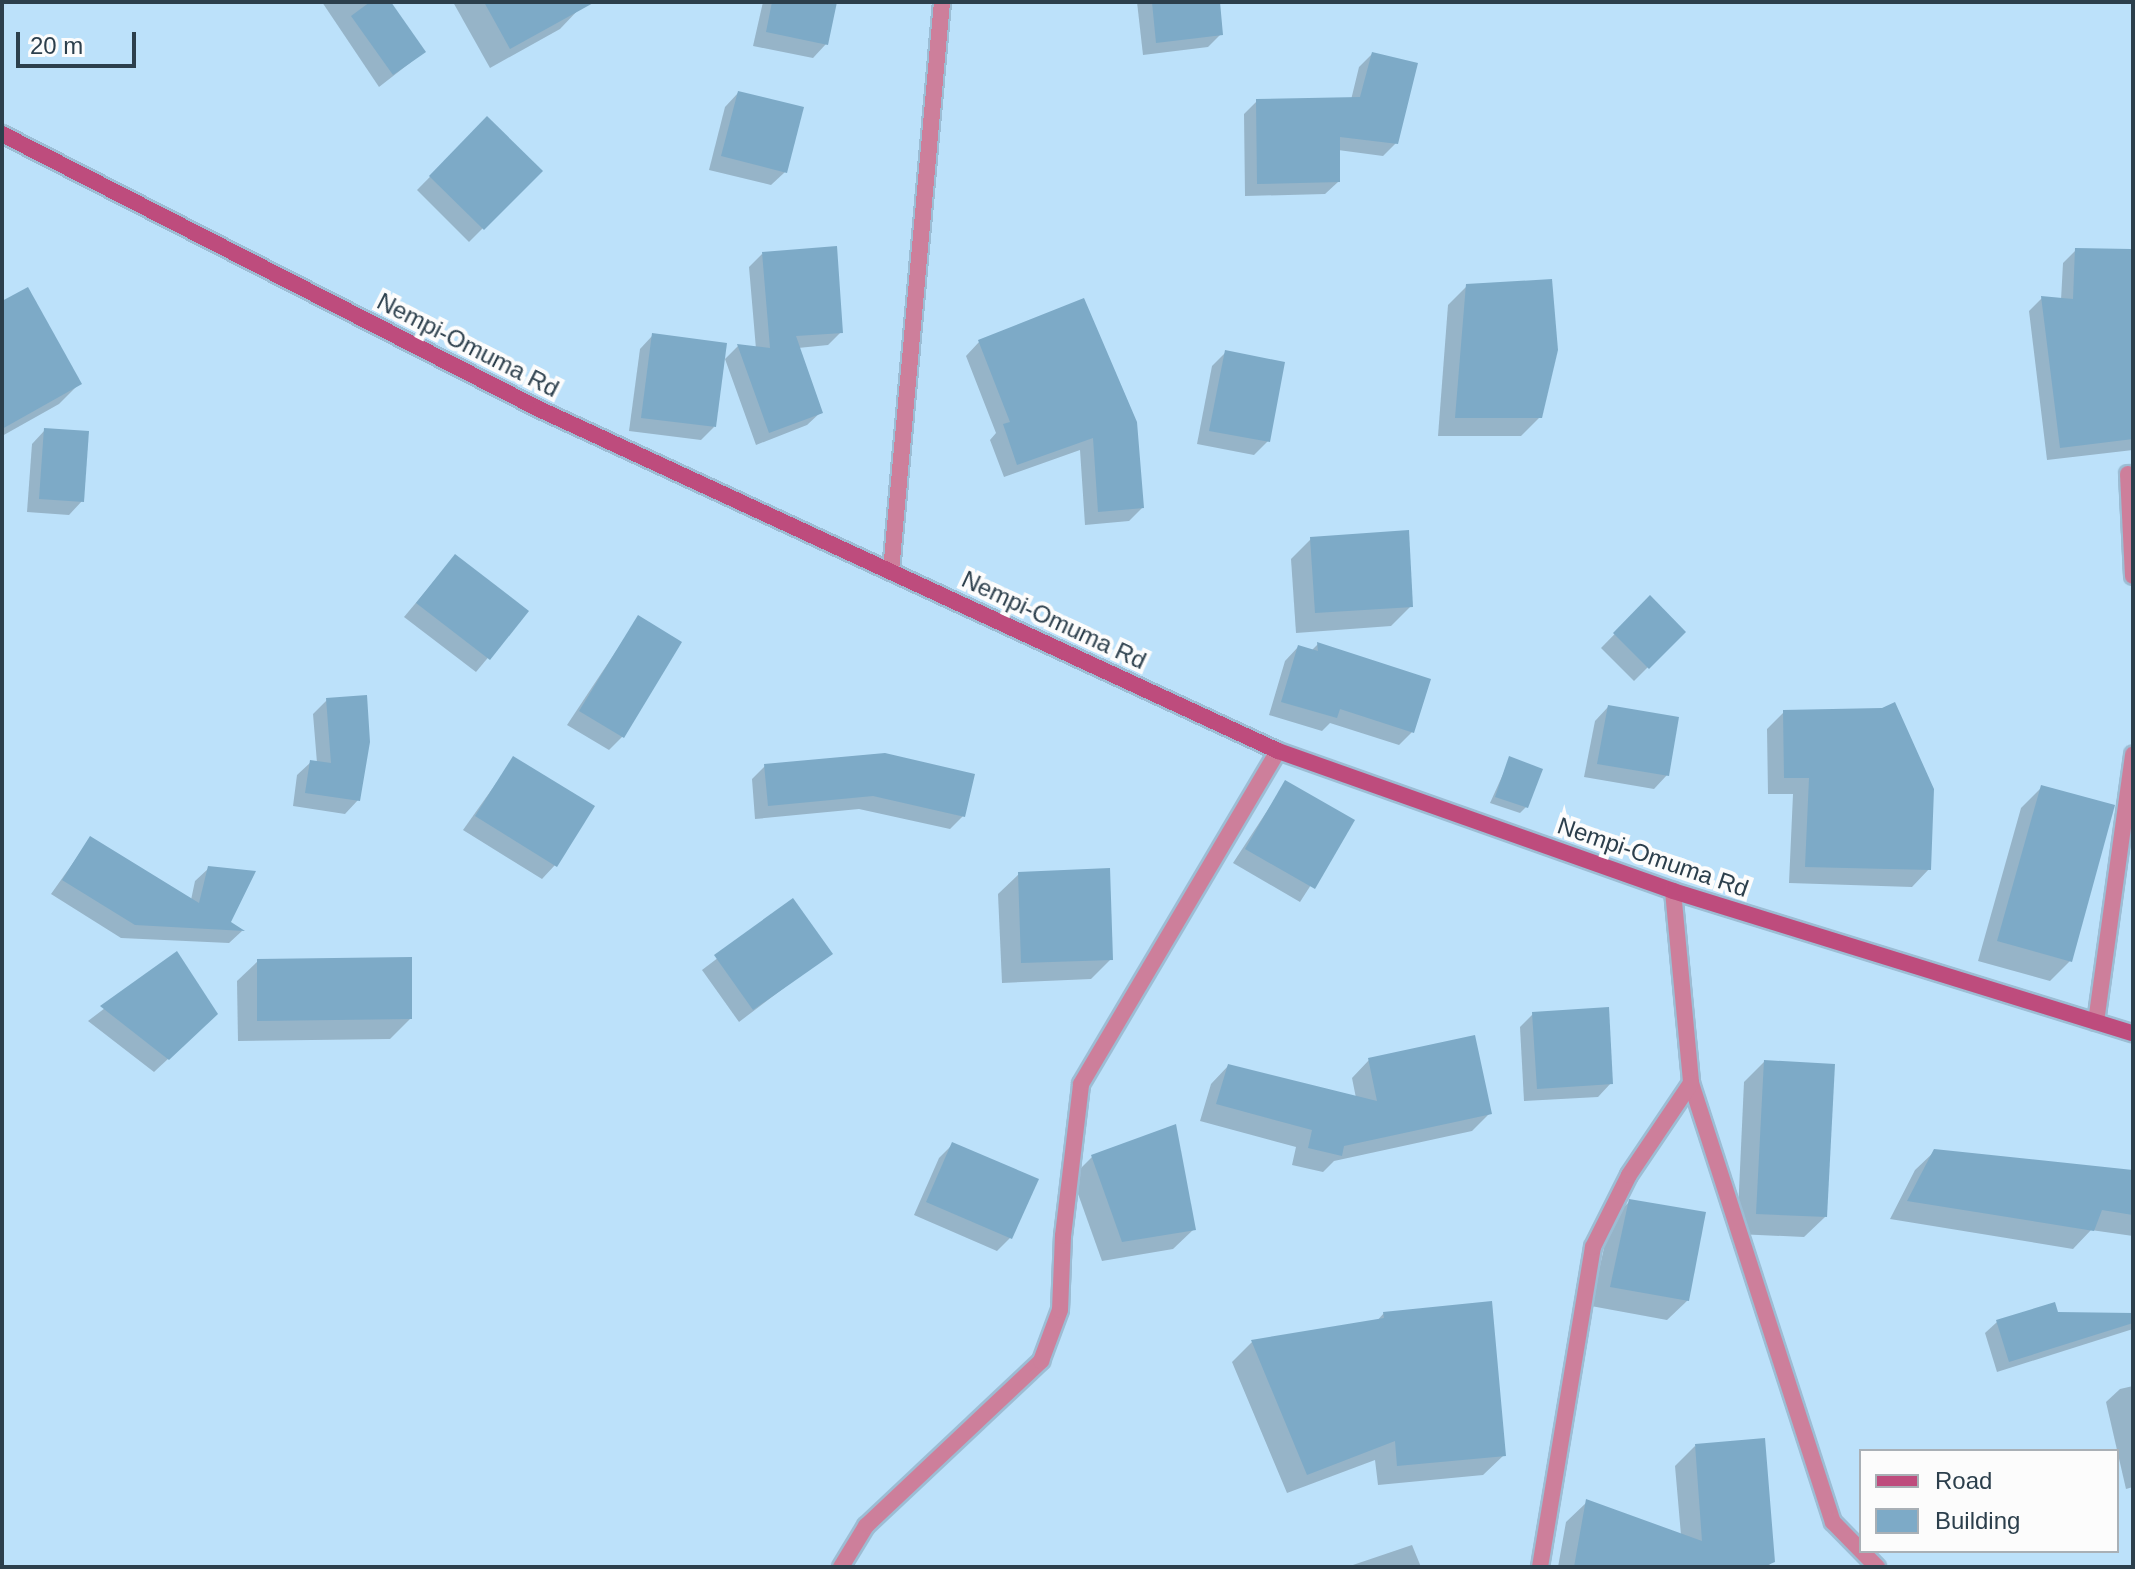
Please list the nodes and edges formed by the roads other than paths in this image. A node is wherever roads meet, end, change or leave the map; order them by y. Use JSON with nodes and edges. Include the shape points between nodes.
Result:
{"nodes":[{"id":1,"x":942,"y":2,"type":"edge"},
{"id":2,"x":2,"y":134,"type":"edge"},
{"id":3,"x":2128,"y":474,"type":"dead end"},
{"id":4,"x":891,"y":571,"type":"junction"},
{"id":5,"x":2133,"y":576,"type":"edge"},
{"id":6,"x":1278,"y":751,"type":"junction"},
{"id":7,"x":2133,"y":755,"type":"edge"},
{"id":8,"x":1673,"y":891,"type":"junction"},
{"id":9,"x":2096,"y":1022,"type":"junction"},
{"id":10,"x":2133,"y":1033,"type":"edge"},
{"id":11,"x":1691,"y":1083,"type":"junction"},
{"id":12,"x":1859,"y":1549,"type":"edge"},
{"id":13,"x":841,"y":1567,"type":"edge"},
{"id":14,"x":1540,"y":1567,"type":"edge"}],
"edges":[{"from":1,"to":4,"type":"street"},
{"from":2,"to":4,"type":"street","name":"Nempi-Omuma Rd","via":[[539,409]]},
{"from":3,"to":5,"type":"street"},
{"from":4,"to":6,"type":"street","name":"Nempi-Omuma Rd"},
{"from":6,"to":8,"type":"street","name":"Nempi-Omuma Rd"},
{"from":6,"to":13,"type":"street","via":[[1081,1084],[1060,1310],[1041,1361],[866,1526]]},
{"from":7,"to":9,"type":"street"},
{"from":8,"to":9,"type":"street","name":"Nempi-Omuma Rd"},
{"from":8,"to":11,"type":"street"},
{"from":9,"to":10,"type":"street","name":"Nempi-Omuma Rd"},
{"from":11,"to":12,"type":"street","via":[[1833,1522]]},
{"from":11,"to":14,"type":"street","via":[[1629,1175],[1593,1247]]}]}
